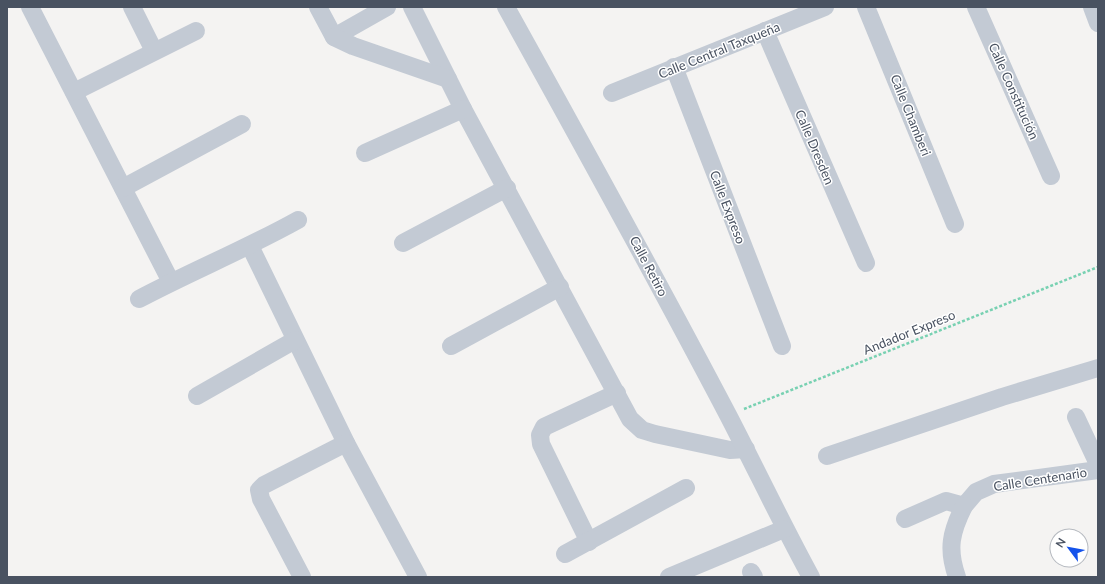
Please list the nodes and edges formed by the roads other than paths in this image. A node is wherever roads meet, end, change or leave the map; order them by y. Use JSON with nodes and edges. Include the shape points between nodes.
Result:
{"nodes":[{"id":1,"x":30,"y":7,"type":"edge"},
{"id":2,"x":132,"y":7,"type":"edge"},
{"id":3,"x":318,"y":7,"type":"edge"},
{"id":4,"x":387,"y":7,"type":"edge"},
{"id":5,"x":412,"y":7,"type":"edge"},
{"id":6,"x":506,"y":7,"type":"edge"},
{"id":7,"x":826,"y":7,"type":"edge"},
{"id":8,"x":866,"y":7,"type":"edge"},
{"id":9,"x":976,"y":7,"type":"edge"},
{"id":10,"x":1092,"y":7,"type":"edge"},
{"id":11,"x":1098,"y":23,"type":"edge"},
{"id":12,"x":196,"y":31,"type":"dead end"},
{"id":13,"x":765,"y":31,"type":"junction"},
{"id":14,"x":334,"y":37,"type":"junction"},
{"id":15,"x":154,"y":51,"type":"junction"},
{"id":16,"x":674,"y":67,"type":"junction"},
{"id":17,"x":448,"y":79,"type":"junction"},
{"id":18,"x":74,"y":92,"type":"junction"},
{"id":19,"x":612,"y":93,"type":"dead end"},
{"id":20,"x":463,"y":110,"type":"junction"},
{"id":21,"x":242,"y":124,"type":"dead end"},
{"id":22,"x":365,"y":153,"type":"dead end"},
{"id":23,"x":1051,"y":176,"type":"dead end"},
{"id":24,"x":123,"y":188,"type":"junction"},
{"id":25,"x":507,"y":188,"type":"junction"},
{"id":26,"x":298,"y":220,"type":"dead end"},
{"id":27,"x":956,"y":224,"type":"dead end"},
{"id":28,"x":403,"y":243,"type":"dead end"},
{"id":29,"x":250,"y":246,"type":"junction"},
{"id":30,"x":866,"y":263,"type":"dead end"},
{"id":31,"x":171,"y":282,"type":"junction"},
{"id":32,"x":560,"y":287,"type":"junction"},
{"id":33,"x":139,"y":299,"type":"dead end"},
{"id":34,"x":295,"y":340,"type":"junction"},
{"id":35,"x":451,"y":346,"type":"dead end"},
{"id":36,"x":782,"y":346,"type":"dead end"},
{"id":37,"x":1098,"y":368,"type":"edge"},
{"id":38,"x":617,"y":393,"type":"junction"},
{"id":39,"x":197,"y":396,"type":"dead end"},
{"id":40,"x":1076,"y":417,"type":"dead end"},
{"id":41,"x":346,"y":443,"type":"junction"},
{"id":42,"x":746,"y":449,"type":"junction"},
{"id":43,"x":827,"y":456,"type":"dead end"},
{"id":44,"x":1098,"y":464,"type":"edge"},
{"id":45,"x":1098,"y":470,"type":"edge"},
{"id":46,"x":686,"y":488,"type":"dead end"},
{"id":47,"x":964,"y":506,"type":"junction"},
{"id":48,"x":905,"y":519,"type":"dead end"},
{"id":49,"x":784,"y":529,"type":"junction"},
{"id":50,"x":589,"y":542,"type":"junction"},
{"id":51,"x":565,"y":554,"type":"dead end"},
{"id":52,"x":302,"y":577,"type":"edge"},
{"id":53,"x":418,"y":577,"type":"edge"},
{"id":54,"x":669,"y":577,"type":"edge"},
{"id":55,"x":811,"y":577,"type":"edge"},
{"id":56,"x":957,"y":577,"type":"edge"}],
"edges":[{"from":1,"to":18,"type":"street"},
{"from":2,"to":15,"type":"street"},
{"from":3,"to":14,"type":"street"},
{"from":4,"to":14,"type":"street"},
{"from":5,"to":17,"type":"street"},
{"from":6,"to":42,"type":"street","name":"Calle Retiro","via":[[621,214]]},
{"from":7,"to":13,"type":"street","name":"Calle Central Taxqueña"},
{"from":8,"to":27,"type":"street","name":"Calle Chamberi"},
{"from":9,"to":23,"type":"street","name":"Calle Constitución"},
{"from":10,"to":11,"type":"street"},
{"from":12,"to":15,"type":"street"},
{"from":13,"to":16,"type":"street","name":"Calle Central Taxqueña"},
{"from":13,"to":30,"type":"street","name":"Calle Dresden"},
{"from":14,"to":17,"type":"street"},
{"from":15,"to":18,"type":"street"},
{"from":16,"to":19,"type":"street","name":"Calle Central Taxqueña"},
{"from":16,"to":36,"type":"street","name":"Calle Expreso"},
{"from":17,"to":20,"type":"street"},
{"from":18,"to":24,"type":"street"},
{"from":20,"to":22,"type":"street"},
{"from":20,"to":25,"type":"street"},
{"from":21,"to":24,"type":"street"},
{"from":24,"to":31,"type":"street"},
{"from":25,"to":28,"type":"street"},
{"from":25,"to":32,"type":"street"},
{"from":26,"to":29,"type":"street"},
{"from":29,"to":31,"type":"street"},
{"from":29,"to":34,"type":"street"},
{"from":31,"to":33,"type":"street"},
{"from":32,"to":35,"type":"street"},
{"from":32,"to":38,"type":"street"},
{"from":34,"to":39,"type":"street"},
{"from":34,"to":41,"type":"street"},
{"from":37,"to":43,"type":"street","via":[[1002,397]]},
{"from":38,"to":42,"type":"street","via":[[630,419],[642,430],[730,450]]},
{"from":38,"to":50,"type":"street","via":[[544,427],[540,435],[541,444]]},
{"from":40,"to":44,"type":"street"},
{"from":41,"to":52,"type":"street","via":[[264,485],[259,490],[261,499]]},
{"from":41,"to":53,"type":"street"},
{"from":42,"to":49,"type":"street","name":"Calle Retiro","via":[[775,505]]},
{"from":45,"to":47,"type":"street","name":"Calle Centenario","via":[[994,484],[976,492]]},
{"from":46,"to":50,"type":"street"},
{"from":47,"to":48,"type":"street","via":[[946,501]]},
{"from":47,"to":56,"type":"street","name":"Calle Centenario","via":[[955,525],[951,542],[952,563]]},
{"from":49,"to":54,"type":"street"},
{"from":49,"to":55,"type":"street","name":"Calle Retiro"},
{"from":50,"to":51,"type":"street"}]}
